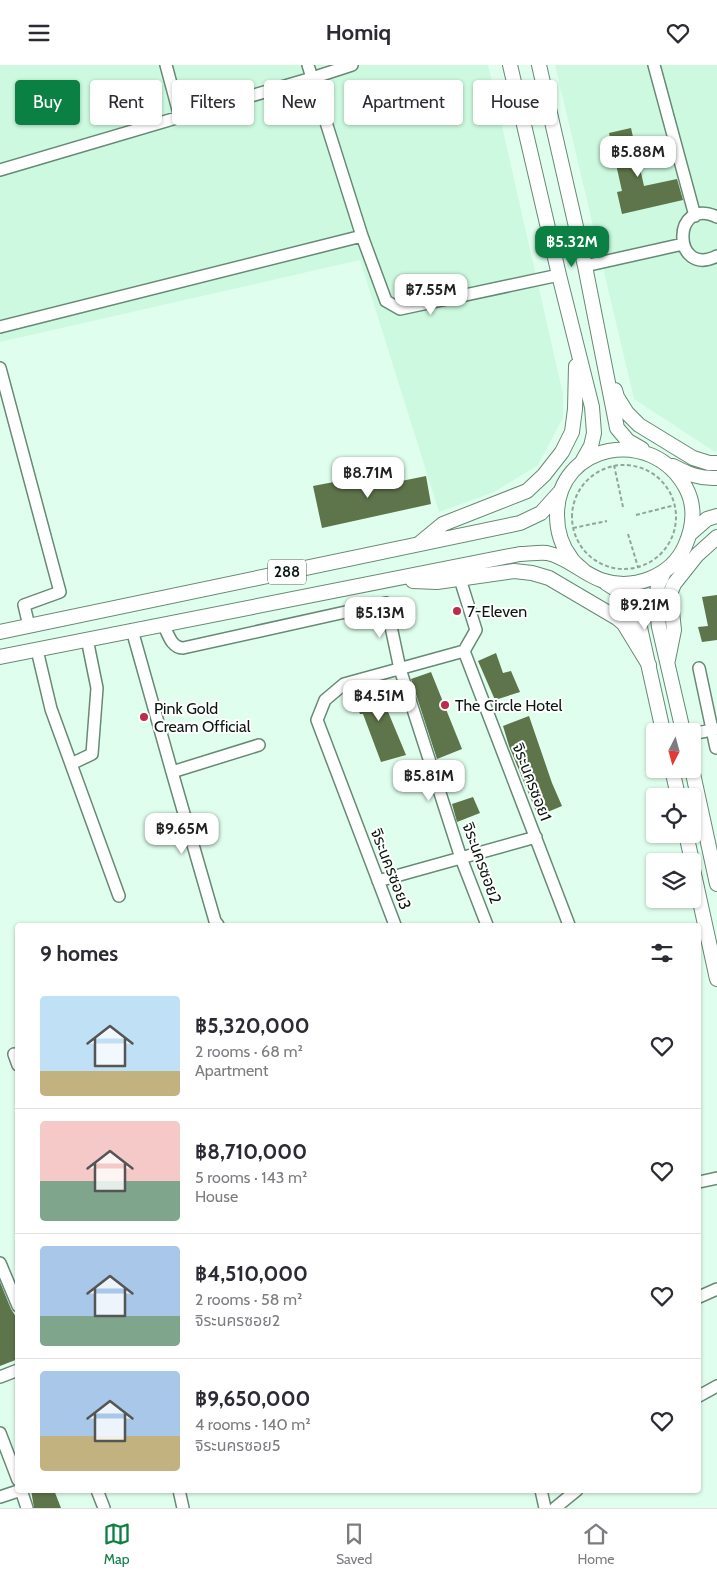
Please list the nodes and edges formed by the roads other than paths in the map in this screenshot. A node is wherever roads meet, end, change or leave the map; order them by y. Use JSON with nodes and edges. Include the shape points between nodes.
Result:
{"nodes":[{"id":1,"x":166,"y":65,"type":"edge"},
{"id":2,"x":308,"y":65,"type":"edge"},
{"id":3,"x":352,"y":65,"type":"edge"},
{"id":4,"x":510,"y":65,"type":"edge"},
{"id":5,"x":538,"y":65,"type":"edge"},
{"id":6,"x":654,"y":65,"type":"edge"},
{"id":7,"x":312,"y":78,"type":"junction"},
{"id":8,"x":172,"y":87,"type":"edge"},
{"id":9,"x":254,"y":95,"type":"edge"},
{"id":10,"x":172,"y":119,"type":"edge"},
{"id":11,"x":0,"y":170,"type":"edge"},
{"id":12,"x":695,"y":216,"type":"junction"},
{"id":13,"x":717,"y":217,"type":"edge"},
{"id":14,"x":362,"y":235,"type":"junction"},
{"id":15,"x":683,"y":244,"type":"junction"},
{"id":16,"x":717,"y":255,"type":"edge"},
{"id":17,"x":585,"y":267,"type":"junction"},
{"id":18,"x":559,"y":275,"type":"junction"},
{"id":19,"x":0,"y":327,"type":"edge"},
{"id":20,"x":601,"y":341,"type":"junction"},
{"id":21,"x":576,"y":345,"type":"junction"},
{"id":22,"x":0,"y":368,"type":"edge"},
{"id":23,"x":653,"y":455,"type":"junction"},
{"id":24,"x":666,"y":463,"type":"junction"},
{"id":25,"x":717,"y":463,"type":"edge"},
{"id":26,"x":580,"y":465,"type":"junction"},
{"id":27,"x":717,"y":478,"type":"edge"},
{"id":28,"x":562,"y":489,"type":"junction"},
{"id":29,"x":717,"y":516,"type":"edge"},
{"id":30,"x":691,"y":533,"type":"junction"},
{"id":31,"x":717,"y":537,"type":"edge"},
{"id":32,"x":418,"y":545,"type":"junction"},
{"id":33,"x":584,"y":571,"type":"junction"},
{"id":34,"x":664,"y":571,"type":"junction"},
{"id":35,"x":460,"y":579,"type":"junction"},
{"id":36,"x":395,"y":580,"type":"junction"},
{"id":37,"x":600,"y":580,"type":"junction"},
{"id":38,"x":163,"y":624,"type":"junction"},
{"id":39,"x":29,"y":626,"type":"junction"},
{"id":40,"x":132,"y":630,"type":"junction"},
{"id":41,"x":0,"y":632,"type":"edge"},
{"id":42,"x":87,"y":639,"type":"junction"},
{"id":43,"x":37,"y":650,"type":"junction"},
{"id":44,"x":464,"y":651,"type":"junction"},
{"id":45,"x":0,"y":657,"type":"edge"},
{"id":46,"x":649,"y":665,"type":"junction"},
{"id":47,"x":667,"y":665,"type":"junction"},
{"id":48,"x":699,"y":668,"type":"dead end"},
{"id":49,"x":400,"y":669,"type":"junction"},
{"id":50,"x":661,"y":723,"type":"edge"},
{"id":51,"x":681,"y":723,"type":"edge"},
{"id":52,"x":714,"y":730,"type":"edge"},
{"id":53,"x":701,"y":732,"type":"edge"},
{"id":54,"x":259,"y":745,"type":"dead end"},
{"id":55,"x":716,"y":748,"type":"edge"},
{"id":56,"x":71,"y":764,"type":"junction"},
{"id":57,"x":172,"y":772,"type":"junction"},
{"id":58,"x":694,"y":778,"type":"edge"},
{"id":59,"x":536,"y":837,"type":"junction"},
{"id":60,"x":714,"y":851,"type":"edge"},
{"id":61,"x":461,"y":858,"type":"junction"},
{"id":62,"x":378,"y":881,"type":"junction"},
{"id":63,"x":717,"y":884,"type":"edge"},
{"id":64,"x":119,"y":896,"type":"dead end"},
{"id":65,"x":701,"y":906,"type":"edge"},
{"id":66,"x":217,"y":923,"type":"edge"},
{"id":67,"x":394,"y":923,"type":"edge"},
{"id":68,"x":486,"y":923,"type":"edge"},
{"id":69,"x":568,"y":923,"type":"edge"},
{"id":70,"x":717,"y":979,"type":"edge"},
{"id":71,"x":717,"y":1178,"type":"edge"},
{"id":72,"x":701,"y":1182,"type":"edge"},
{"id":73,"x":0,"y":1263,"type":"edge"},
{"id":74,"x":717,"y":1289,"type":"edge"},
{"id":75,"x":701,"y":1296,"type":"edge"},
{"id":76,"x":15,"y":1299,"type":"edge"},
{"id":77,"x":15,"y":1371,"type":"edge"},
{"id":78,"x":0,"y":1377,"type":"edge"},
{"id":79,"x":717,"y":1386,"type":"edge"},
{"id":80,"x":701,"y":1395,"type":"edge"},
{"id":81,"x":0,"y":1433,"type":"edge"},
{"id":82,"x":15,"y":1472,"type":"edge"},
{"id":83,"x":15,"y":1492,"type":"edge"},
{"id":84,"x":22,"y":1493,"type":"edge"},
{"id":85,"x":98,"y":1493,"type":"edge"},
{"id":86,"x":180,"y":1493,"type":"edge"},
{"id":87,"x":542,"y":1493,"type":"edge"},
{"id":88,"x":573,"y":1493,"type":"edge"},
{"id":89,"x":0,"y":1497,"type":"edge"},
{"id":90,"x":28,"y":1508,"type":"edge"},
{"id":91,"x":104,"y":1508,"type":"edge"},
{"id":92,"x":183,"y":1508,"type":"edge"},
{"id":93,"x":545,"y":1508,"type":"edge"},
{"id":94,"x":555,"y":1508,"type":"edge"}],
"edges":[{"from":1,"to":8,"type":"street"},
{"from":2,"to":7,"type":"street"},
{"from":3,"to":7,"type":"street"},
{"from":4,"to":18,"type":"main road"},
{"from":5,"to":17,"type":"main road"},
{"from":6,"to":12,"type":"street"},
{"from":7,"to":9,"type":"street"},
{"from":7,"to":14,"type":"street"},
{"from":10,"to":11,"type":"street"},
{"from":12,"to":13,"type":"street"},
{"from":12,"to":15,"type":"street","via":[[682,230]]},
{"from":14,"to":18,"type":"street","via":[[386,301],[400,309]]},
{"from":14,"to":19,"type":"street"},
{"from":15,"to":16,"type":"street","via":[[699,259]]},
{"from":15,"to":17,"type":"street"},
{"from":17,"to":20,"type":"main road"},
{"from":18,"to":21,"type":"main road"},
{"from":20,"to":23,"type":"main road","via":[[617,428],[628,441]]},
{"from":20,"to":25,"type":"main road","via":[[617,397],[633,419],[693,458]]},
{"from":21,"to":26,"type":"main road","via":[[592,407],[594,433]]},
{"from":21,"to":32,"type":"main road","via":[[576,409],[572,432],[544,475],[527,491],[443,524]]},
{"from":22,"to":39,"type":"street","via":[[60,592],[24,605]]},
{"from":23,"to":24,"type":"main road"},
{"from":23,"to":26,"type":"main road","via":[[635,449],[615,449],[596,454]]},
{"from":24,"to":27,"type":"main road","via":[[687,474]]},
{"from":24,"to":30,"type":"main road","via":[[680,477],[689,494],[693,514]]},
{"from":26,"to":28,"type":"main road"},
{"from":28,"to":32,"type":"main road","number":"288","via":[[541,513],[520,523]]},
{"from":28,"to":33,"type":"main road","via":[[557,525],[562,543]]},
{"from":29,"to":30,"type":"main road","via":[[707,519]]},
{"from":30,"to":34,"type":"main road","via":[[681,555]]},
{"from":31,"to":47,"type":"main road","via":[[697,555],[670,593],[674,630]]},
{"from":32,"to":39,"type":"main road","number":"288"},
{"from":33,"to":36,"type":"main road","number":"288","via":[[546,553],[520,554]]},
{"from":33,"to":37,"type":"main road"},
{"from":34,"to":37,"type":"main road","via":[[634,584]]},
{"from":34,"to":47,"type":"main road","via":[[656,601]]},
{"from":35,"to":36,"type":"main road","via":[[437,582]]},
{"from":35,"to":44,"type":"street","via":[[476,630]]},
{"from":35,"to":46,"type":"main road","via":[[514,571],[549,578],[624,624]]},
{"from":36,"to":38,"type":"main road","number":"288"},
{"from":37,"to":46,"type":"main road","via":[[620,592],[630,603],[640,623]]},
{"from":38,"to":40,"type":"main road","number":"288"},
{"from":38,"to":49,"type":"street","name":"จิระนครซอย2","via":[[173,645],[183,648],[386,603]]},
{"from":39,"to":41,"type":"main road","number":"288"},
{"from":40,"to":42,"type":"main road","number":"288"},
{"from":40,"to":57,"type":"street"},
{"from":42,"to":43,"type":"main road","number":"288"},
{"from":42,"to":56,"type":"street","via":[[97,688],[92,754]]},
{"from":43,"to":45,"type":"main road","number":"288"},
{"from":43,"to":56,"type":"street","via":[[51,709]]},
{"from":44,"to":49,"type":"street","name":"จิระนครซอย3"},
{"from":44,"to":59,"type":"street","name":"จิระนครซอย1"},
{"from":46,"to":50,"type":"main road"},
{"from":47,"to":51,"type":"main road"},
{"from":48,"to":52,"type":"street"},
{"from":49,"to":61,"type":"street","name":"จิระนครซอย2"},
{"from":49,"to":62,"type":"street","name":"จิระนครซอย3","via":[[344,684],[325,700],[317,720]]},
{"from":52,"to":53,"type":"street"},
{"from":52,"to":55,"type":"street"},
{"from":54,"to":57,"type":"street"},
{"from":56,"to":64,"type":"street"},
{"from":57,"to":66,"type":"street"},
{"from":58,"to":60,"type":"main road"},
{"from":59,"to":61,"type":"street"},
{"from":59,"to":69,"type":"street","name":"จิระนครซอย1"},
{"from":60,"to":63,"type":"main road"},
{"from":61,"to":62,"type":"street"},
{"from":61,"to":68,"type":"street","name":"จิระนครซอย2"},
{"from":62,"to":67,"type":"street","name":"จิระนครซอย3"},
{"from":65,"to":70,"type":"main road"},
{"from":71,"to":72,"type":"street"},
{"from":73,"to":76,"type":"street"},
{"from":74,"to":75,"type":"street"},
{"from":77,"to":78,"type":"street"},
{"from":79,"to":80,"type":"street"},
{"from":81,"to":82,"type":"street"},
{"from":83,"to":89,"type":"street"},
{"from":84,"to":90,"type":"street"},
{"from":85,"to":91,"type":"street"},
{"from":86,"to":92,"type":"street"},
{"from":87,"to":93,"type":"street"},
{"from":88,"to":94,"type":"street"}]}
